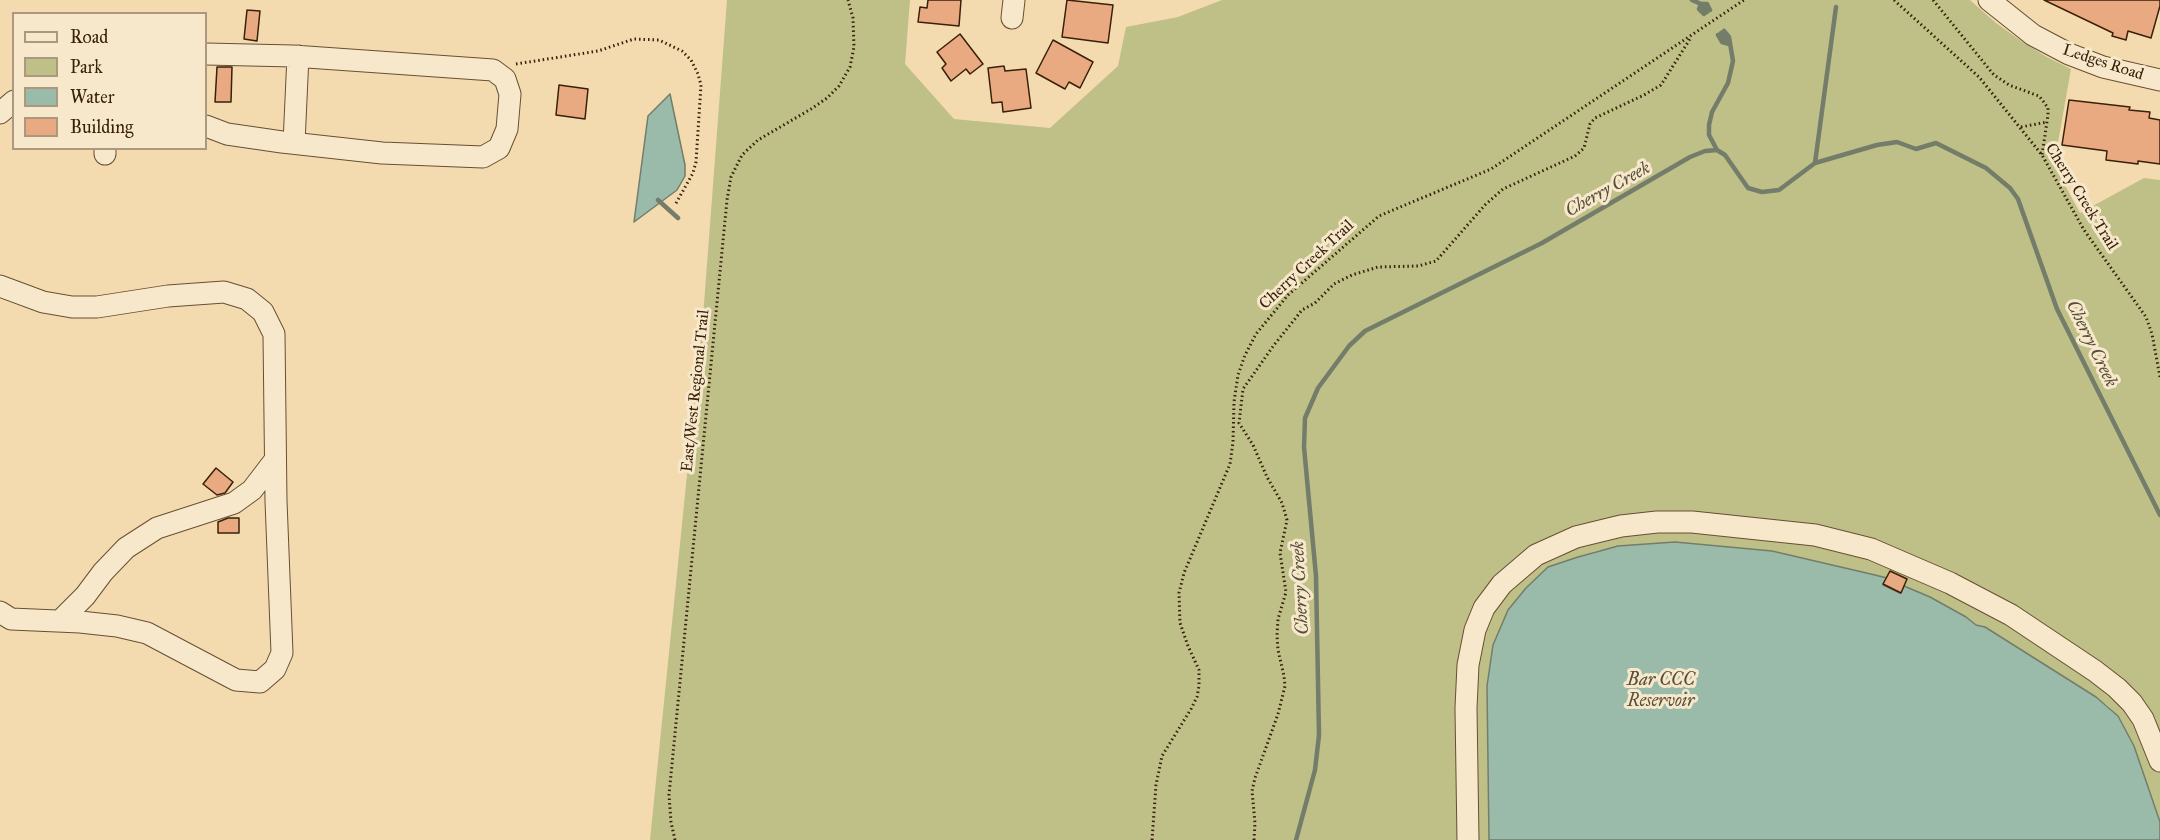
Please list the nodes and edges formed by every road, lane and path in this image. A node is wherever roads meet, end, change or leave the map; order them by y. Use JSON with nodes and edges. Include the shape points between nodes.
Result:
{"nodes":[{"id":1,"x":848,"y":0,"type":"edge"},
{"id":2,"x":1744,"y":0,"type":"edge"},
{"id":3,"x":1894,"y":0,"type":"edge"},
{"id":4,"x":1933,"y":0,"type":"edge"},
{"id":5,"x":1989,"y":0,"type":"edge"},
{"id":6,"x":1691,"y":37,"type":"junction"},
{"id":7,"x":207,"y":54,"type":"edge"},
{"id":8,"x":298,"y":56,"type":"junction"},
{"id":9,"x":493,"y":70,"type":"junction"},
{"id":10,"x":2160,"y":80,"type":"edge"},
{"id":11,"x":12,"y":103,"type":"edge"},
{"id":12,"x":0,"y":113,"type":"edge"},
{"id":13,"x":2047,"y":122,"type":"junction"},
{"id":14,"x":207,"y":126,"type":"edge"},
{"id":15,"x":2021,"y":127,"type":"junction"},
{"id":16,"x":294,"y":144,"type":"junction"},
{"id":17,"x":2043,"y":155,"type":"junction"},
{"id":18,"x":675,"y":205,"type":"dead end"},
{"id":19,"x":0,"y":286,"type":"edge"},
{"id":20,"x":2160,"y":377,"type":"edge"},
{"id":21,"x":275,"y":460,"type":"junction"},
{"id":22,"x":0,"y":612,"type":"edge"},
{"id":23,"x":60,"y":621,"type":"junction"},
{"id":24,"x":2160,"y":761,"type":"edge"},
{"id":25,"x":675,"y":840,"type":"edge"},
{"id":26,"x":1152,"y":840,"type":"edge"},
{"id":27,"x":1254,"y":840,"type":"edge"},
{"id":28,"x":1468,"y":840,"type":"edge"}],
"edges":[{"from":1,"to":25,"type":"path","name":"East/West Regional Trail","via":[[854,47],[850,67],[838,86],[828,98],[758,140],[742,155],[731,177],[669,795]]},
{"from":2,"to":6,"type":"path","name":"Cherry Creek Trail"},
{"from":3,"to":15,"type":"path","name":"Cherry Creek Trail","via":[[1979,77]]},
{"from":4,"to":13,"type":"path","via":[[1994,75],[2009,86],[2039,96],[2048,108]]},
{"from":5,"to":10,"type":"street","name":"Ledges Road","via":[[2033,35],[2069,54],[2103,67]]},
{"from":6,"to":26,"type":"path","name":"Cherry Creek Trail","via":[[1491,169],[1379,216],[1288,295],[1256,334],[1238,375],[1230,464],[1179,593],[1180,623],[1199,670],[1199,686],[1191,709],[1162,756]]},
{"from":6,"to":27,"type":"path","via":[[1661,85],[1594,118],[1584,147],[1575,156],[1503,189],[1436,261],[1418,266],[1378,267],[1334,284],[1302,310],[1243,389],[1239,423],[1282,503],[1287,520],[1280,553],[1286,592],[1277,635],[1285,686],[1252,791]]},
{"from":7,"to":8,"type":"street"},
{"from":8,"to":9,"type":"street"},
{"from":8,"to":16,"type":"street"},
{"from":9,"to":16,"type":"street","via":[[505,79],[510,94],[507,129],[499,148],[483,157]]},
{"from":9,"to":18,"type":"path","via":[[598,51],[634,39],[659,40],[682,51],[691,60],[701,85],[698,151],[693,173]]},
{"from":11,"to":12,"type":"street"},
{"from":13,"to":15,"type":"path"},
{"from":13,"to":17,"type":"path"},
{"from":14,"to":16,"type":"street","via":[[227,134]]},
{"from":15,"to":17,"type":"path","name":"Cherry Creek Trail"},
{"from":17,"to":20,"type":"path","name":"Cherry Creek Trail","via":[[2084,230],[2146,317]]},
{"from":19,"to":21,"type":"street","via":[[44,302],[72,307],[198,293],[224,292],[247,299],[263,312],[274,334]]},
{"from":21,"to":23,"type":"street","via":[[252,490],[234,503],[156,528],[126,548]]},
{"from":21,"to":23,"type":"street","via":[[282,653],[275,669],[260,682],[236,680],[147,633]]},
{"from":22,"to":23,"type":"street","via":[[11,619]]},
{"from":24,"to":28,"type":"street","via":[[2143,719],[2117,688],[2011,615],[1950,583],[1871,549],[1815,536],[1692,522],[1621,526],[1575,537],[1536,555],[1502,584],[1485,608],[1475,630],[1468,665]]}]}
